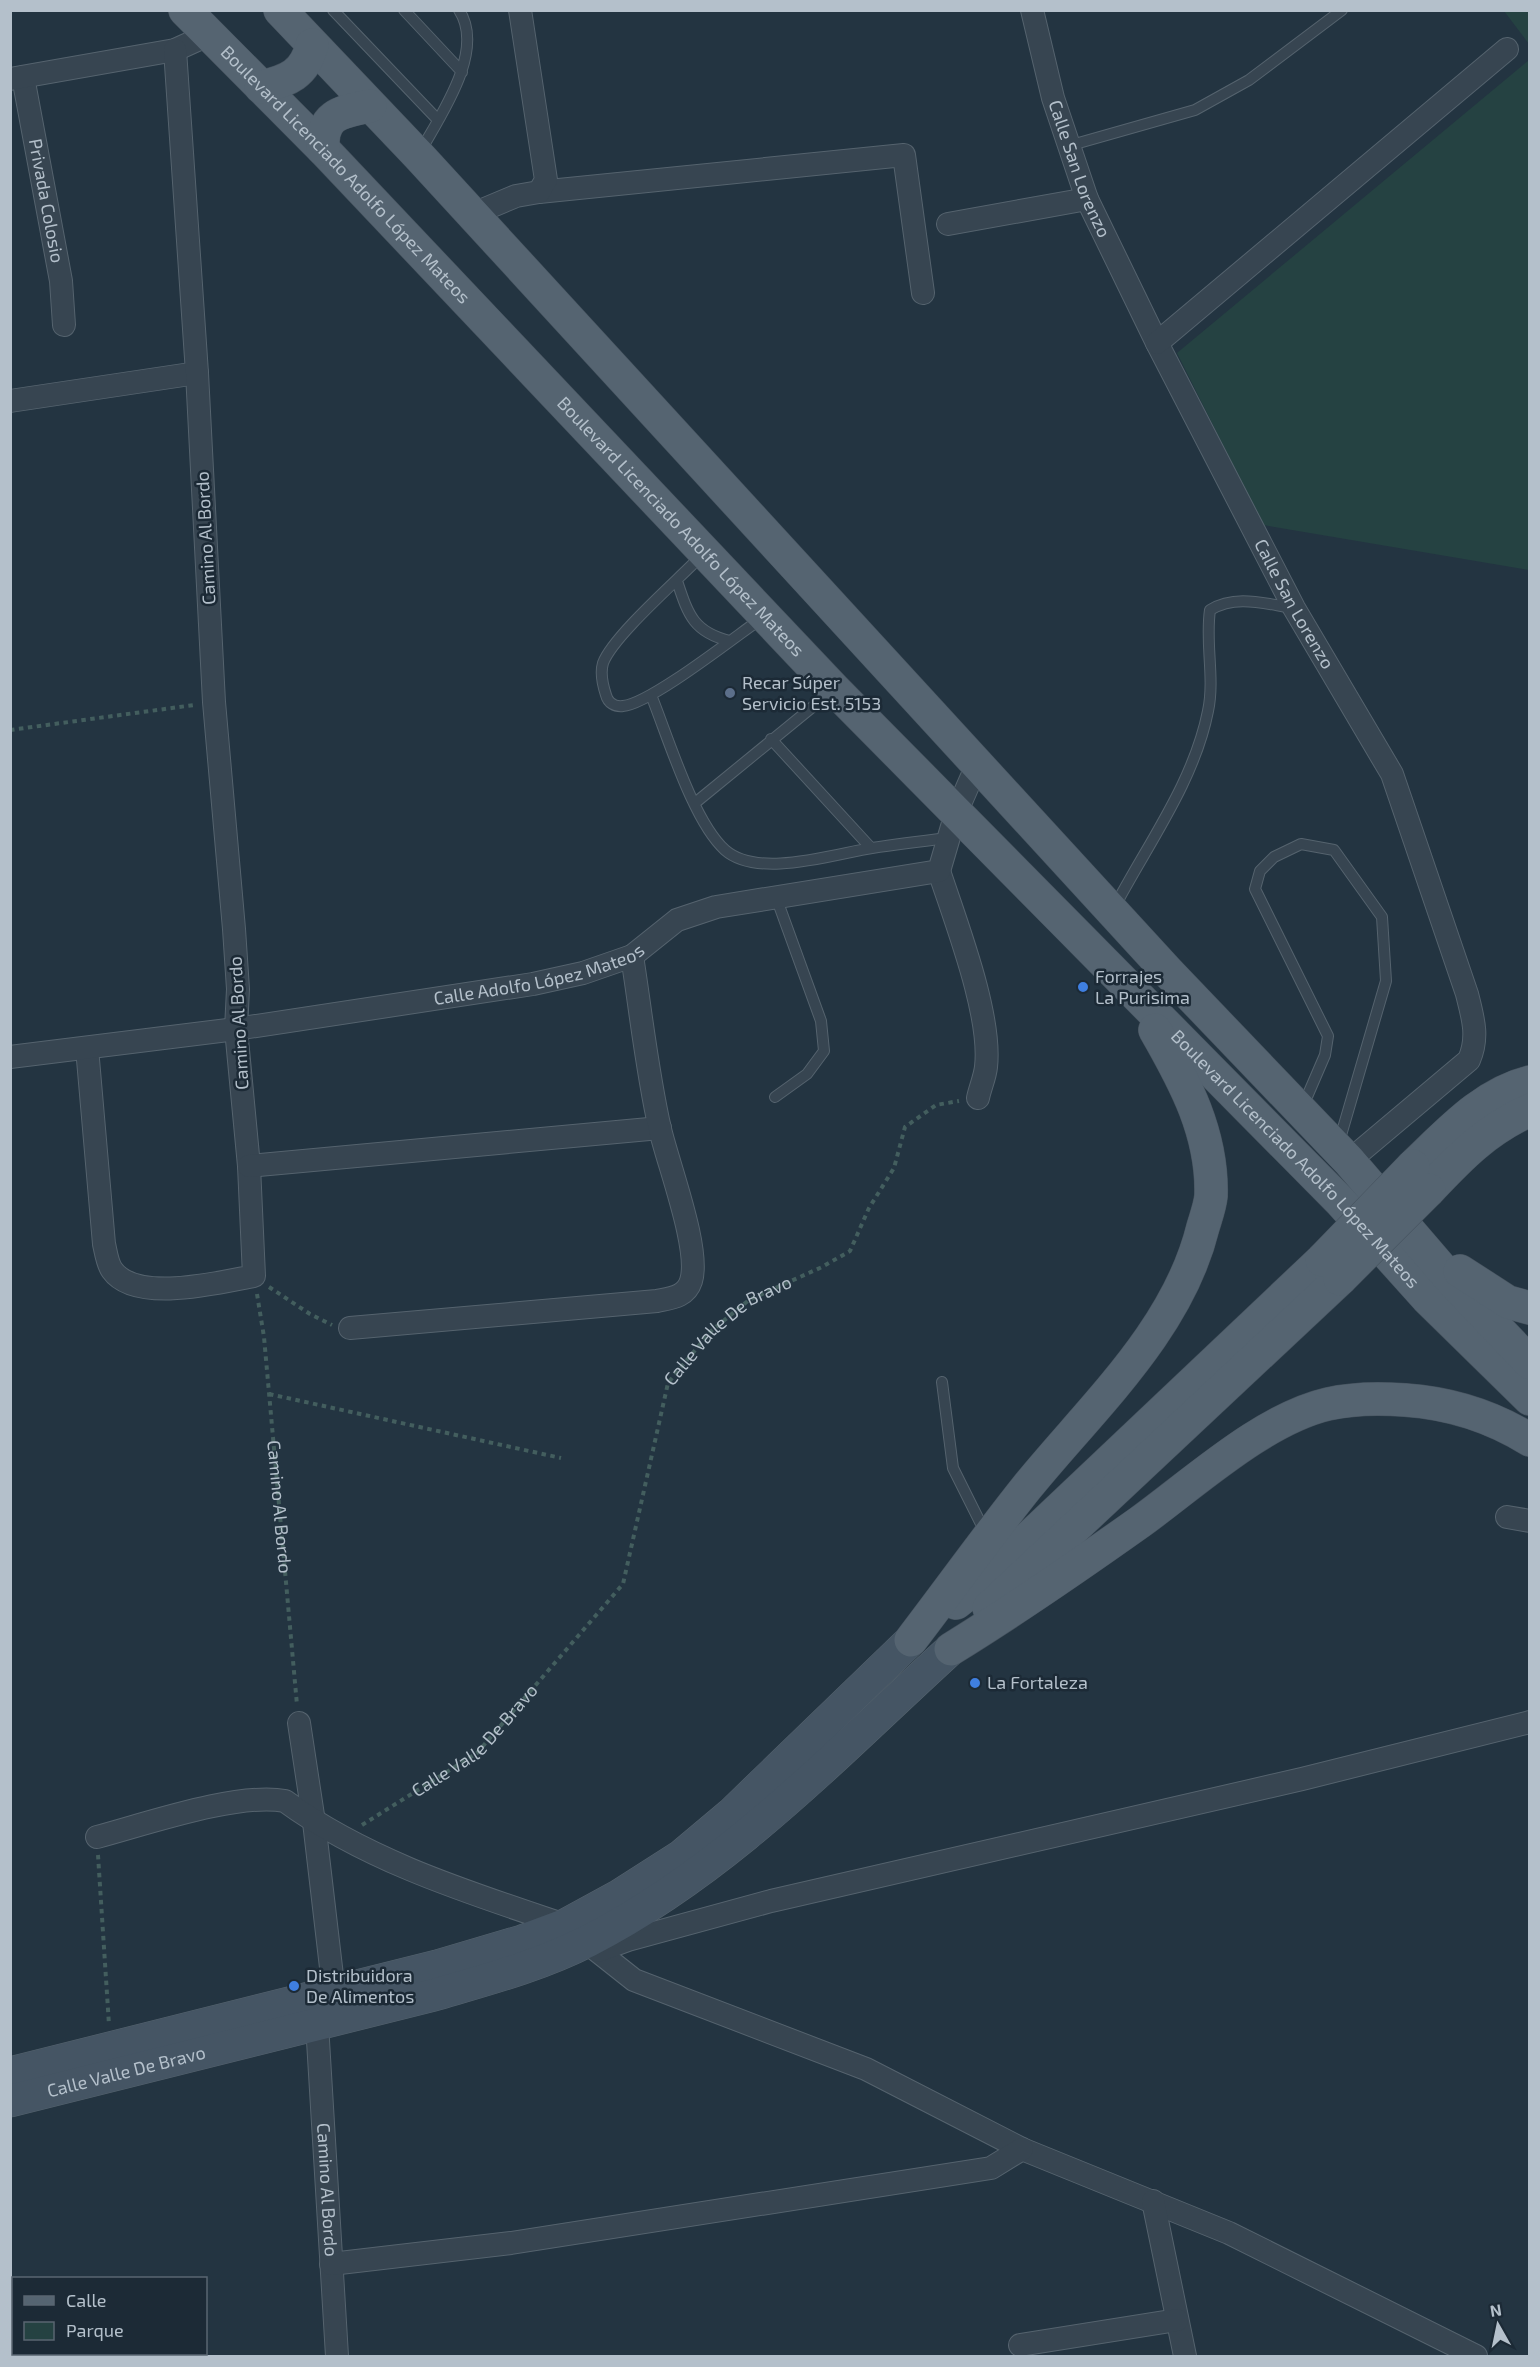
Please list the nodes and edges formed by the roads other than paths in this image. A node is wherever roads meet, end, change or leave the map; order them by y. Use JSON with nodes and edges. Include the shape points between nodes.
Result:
{"nodes":[{"id":1,"x":185,"y":10,"type":"edge"},
{"id":2,"x":280,"y":10,"type":"edge"},
{"id":3,"x":333,"y":10,"type":"edge"},
{"id":4,"x":404,"y":10,"type":"edge"},
{"id":5,"x":459,"y":10,"type":"edge"},
{"id":6,"x":520,"y":10,"type":"edge"},
{"id":7,"x":1032,"y":10,"type":"edge"},
{"id":8,"x":1342,"y":10,"type":"edge"},
{"id":9,"x":208,"y":35,"type":"junction"},
{"id":10,"x":312,"y":45,"type":"junction"},
{"id":11,"x":1507,"y":49,"type":"dead end"},
{"id":12,"x":175,"y":50,"type":"junction"},
{"id":13,"x":462,"y":72,"type":"junction"},
{"id":14,"x":17,"y":78,"type":"edge"},
{"id":15,"x":261,"y":87,"type":"junction"},
{"id":16,"x":370,"y":106,"type":"junction"},
{"id":17,"x":438,"y":120,"type":"junction"},
{"id":18,"x":1068,"y":146,"type":"junction"},
{"id":19,"x":323,"y":149,"type":"junction"},
{"id":20,"x":418,"y":155,"type":"junction"},
{"id":21,"x":538,"y":192,"type":"junction"},
{"id":22,"x":1087,"y":199,"type":"junction"},
{"id":23,"x":473,"y":214,"type":"junction"},
{"id":24,"x":948,"y":224,"type":"dead end"},
{"id":25,"x":924,"y":293,"type":"dead end"},
{"id":26,"x":64,"y":325,"type":"dead end"},
{"id":27,"x":1157,"y":343,"type":"junction"},
{"id":28,"x":197,"y":374,"type":"junction"},
{"id":29,"x":10,"y":401,"type":"edge"},
{"id":30,"x":705,"y":553,"type":"junction"},
{"id":31,"x":677,"y":581,"type":"junction"},
{"id":32,"x":1294,"y":608,"type":"junction"},
{"id":33,"x":765,"y":616,"type":"junction"},
{"id":34,"x":730,"y":641,"type":"junction"},
{"id":35,"x":834,"y":689,"type":"junction"},
{"id":36,"x":651,"y":695,"type":"junction"},
{"id":37,"x":771,"y":739,"type":"junction"},
{"id":38,"x":977,"y":765,"type":"junction"},
{"id":39,"x":694,"y":803,"type":"junction"},
{"id":40,"x":952,"y":825,"type":"junction"},
{"id":41,"x":871,"y":848,"type":"junction"},
{"id":42,"x":939,"y":871,"type":"junction"},
{"id":43,"x":776,"y":897,"type":"junction"},
{"id":44,"x":1113,"y":911,"type":"junction"},
{"id":45,"x":632,"y":956,"type":"junction"},
{"id":46,"x":1131,"y":989,"type":"junction"},
{"id":47,"x":236,"y":1029,"type":"junction"},
{"id":48,"x":87,"y":1048,"type":"junction"},
{"id":49,"x":10,"y":1057,"type":"edge"},
{"id":50,"x":1530,"y":1082,"type":"edge"},
{"id":51,"x":775,"y":1097,"type":"dead end"},
{"id":52,"x":978,"y":1098,"type":"road end"},
{"id":53,"x":1530,"y":1110,"type":"edge"},
{"id":54,"x":1301,"y":1111,"type":"junction"},
{"id":55,"x":660,"y":1128,"type":"junction"},
{"id":56,"x":1343,"y":1155,"type":"junction"},
{"id":57,"x":249,"y":1166,"type":"junction"},
{"id":58,"x":1421,"y":1178,"type":"junction"},
{"id":59,"x":1418,"y":1242,"type":"junction"},
{"id":60,"x":1331,"y":1270,"type":"junction"},
{"id":61,"x":1530,"y":1308,"type":"edge"},
{"id":62,"x":350,"y":1328,"type":"road end"},
{"id":63,"x":1530,"y":1363,"type":"edge"},
{"id":64,"x":942,"y":1382,"type":"dead end"},
{"id":65,"x":1530,"y":1399,"type":"edge"},
{"id":66,"x":1530,"y":1440,"type":"edge"},
{"id":67,"x":1508,"y":1516,"type":"dead end"},
{"id":68,"x":1530,"y":1521,"type":"edge"},
{"id":69,"x":988,"y":1538,"type":"junction"},
{"id":70,"x":911,"y":1640,"type":"junction"},
{"id":71,"x":951,"y":1649,"type":"junction"},
{"id":72,"x":1530,"y":1722,"type":"edge"},
{"id":73,"x":299,"y":1723,"type":"road end"},
{"id":74,"x":314,"y":1822,"type":"junction"},
{"id":75,"x":97,"y":1837,"type":"road end"},
{"id":76,"x":583,"y":1939,"type":"junction"},
{"id":77,"x":334,"y":1993,"type":"junction"},
{"id":78,"x":317,"y":2024,"type":"junction"},
{"id":79,"x":10,"y":2073,"type":"edge"},
{"id":80,"x":10,"y":2101,"type":"edge"},
{"id":81,"x":1022,"y":2149,"type":"junction"},
{"id":82,"x":1153,"y":2201,"type":"junction"},
{"id":83,"x":331,"y":2264,"type":"junction"},
{"id":84,"x":1177,"y":2320,"type":"junction"},
{"id":85,"x":1020,"y":2345,"type":"dead end"},
{"id":86,"x":337,"y":2356,"type":"edge"},
{"id":87,"x":1185,"y":2356,"type":"edge"},
{"id":88,"x":1476,"y":2356,"type":"edge"}],
"edges":[{"from":1,"to":9,"type":"main road","name":"Boulevard Licenciado Adolfo López Mateos"},
{"from":2,"to":10,"type":"main road","name":"Boulevard Licenciado Adolfo López Mateos"},
{"from":3,"to":17,"type":"lane"},
{"from":4,"to":13,"type":"lane"},
{"from":5,"to":13,"type":"lane","via":[[468,36]]},
{"from":6,"to":21,"type":"street","via":[[546,180]]},
{"from":7,"to":18,"type":"street","name":"Calle San Lorenzo"},
{"from":8,"to":18,"type":"lane","via":[[1249,80],[1195,110]]},
{"from":9,"to":12,"type":"street"},
{"from":9,"to":15,"type":"main road","name":"Boulevard Licenciado Adolfo López Mateos"},
{"from":10,"to":15,"type":"main road","via":[[302,70],[279,83]]},
{"from":10,"to":16,"type":"main road","name":"Boulevard Licenciado Adolfo López Mateos"},
{"from":11,"to":27,"type":"street"},
{"from":12,"to":14,"type":"street"},
{"from":12,"to":28,"type":"street","name":"Camino Al Bordo"},
{"from":13,"to":17,"type":"lane"},
{"from":14,"to":26,"type":"street","name":"Privada Colosio","via":[[61,281]]},
{"from":15,"to":19,"type":"main road","name":"Boulevard Licenciado Adolfo López Mateos"},
{"from":16,"to":19,"type":"main road","via":[[333,117],[322,136]]},
{"from":16,"to":20,"type":"main road","name":"Boulevard Licenciado Adolfo López Mateos"},
{"from":17,"to":20,"type":"lane"},
{"from":18,"to":22,"type":"street","name":"Calle San Lorenzo"},
{"from":19,"to":30,"type":"main road","name":"Boulevard Licenciado Adolfo López Mateos"},
{"from":20,"to":23,"type":"main road","name":"Boulevard Licenciado Adolfo López Mateos"},
{"from":21,"to":23,"type":"street","via":[[516,196]]},
{"from":21,"to":25,"type":"street","via":[[904,155]]},
{"from":22,"to":24,"type":"street"},
{"from":22,"to":27,"type":"street","name":"Calle San Lorenzo"},
{"from":23,"to":38,"type":"main road","name":"Boulevard Licenciado Adolfo López Mateos"},
{"from":27,"to":32,"type":"street","name":"Calle San Lorenzo"},
{"from":28,"to":29,"type":"street"},
{"from":28,"to":47,"type":"street","name":"Camino Al Bordo","via":[[214,702],[235,949]]},
{"from":30,"to":31,"type":"lane"},
{"from":30,"to":33,"type":"main road","name":"Boulevard Licenciado Adolfo López Mateos"},
{"from":31,"to":34,"type":"lane","via":[[700,630]]},
{"from":31,"to":36,"type":"lane","via":[[620,638],[603,663],[604,688],[613,705],[623,706]]},
{"from":32,"to":44,"type":"lane","via":[[1243,600],[1222,603],[1210,610],[1209,708],[1202,740]]},
{"from":32,"to":56,"type":"street","name":"Calle San Lorenzo","via":[[1392,774],[1467,994],[1475,1029],[1475,1046],[1469,1060]]},
{"from":33,"to":34,"type":"lane"},
{"from":33,"to":35,"type":"main road","name":"Boulevard Licenciado Adolfo López Mateos"},
{"from":34,"to":36,"type":"lane"},
{"from":35,"to":37,"type":"lane"},
{"from":35,"to":40,"type":"main road","name":"Boulevard Licenciado Adolfo López Mateos"},
{"from":36,"to":39,"type":"lane"},
{"from":37,"to":39,"type":"lane"},
{"from":37,"to":41,"type":"lane"},
{"from":38,"to":40,"type":"street"},
{"from":38,"to":44,"type":"main road","name":"Boulevard Licenciado Adolfo López Mateos"},
{"from":39,"to":41,"type":"lane","via":[[712,835],[737,858],[766,864],[814,860]]},
{"from":40,"to":41,"type":"lane"},
{"from":40,"to":42,"type":"street"},
{"from":40,"to":46,"type":"main road","name":"Boulevard Licenciado Adolfo López Mateos"},
{"from":42,"to":43,"type":"street","name":"Calle Adolfo López Mateos"},
{"from":42,"to":52,"type":"street","via":[[981,1013],[986,1068]]},
{"from":43,"to":45,"type":"street","name":"Calle Adolfo López Mateos","via":[[716,907],[678,920]]},
{"from":43,"to":51,"type":"lane","via":[[821,1022],[824,1051],[807,1074]]},
{"from":44,"to":54,"type":"main road","name":"Boulevard Licenciado Adolfo López Mateos"},
{"from":45,"to":47,"type":"street","name":"Calle Adolfo López Mateos","via":[[583,973],[533,984]]},
{"from":45,"to":55,"type":"street"},
{"from":46,"to":65,"type":"main road","name":"Boulevard Licenciado Adolfo López Mateos","via":[[1340,1201],[1427,1298]]},
{"from":46,"to":69,"type":"main road","via":[[1196,1105],[1211,1197],[1196,1255],[1161,1322],[1132,1363]]},
{"from":47,"to":48,"type":"street","name":"Calle Adolfo López Mateos"},
{"from":47,"to":57,"type":"street","name":"Camino Al Bordo"},
{"from":48,"to":49,"type":"street","name":"Calle Adolfo López Mateos"},
{"from":48,"to":57,"type":"street","name":"Camino Al Bordo","via":[[104,1244],[111,1270],[120,1278],[138,1285],[172,1289],[254,1276]]},
{"from":50,"to":58,"type":"main road","via":[[1509,1087],[1483,1103]]},
{"from":53,"to":58,"type":"main road","via":[[1506,1120]]},
{"from":54,"to":56,"type":"main road","name":"Boulevard Licenciado Adolfo López Mateos"},
{"from":54,"to":56,"type":"lane","via":[[1325,1055],[1328,1036],[1255,889],[1260,871],[1274,857],[1301,844],[1334,850],[1382,917],[1386,981]]},
{"from":55,"to":57,"type":"street"},
{"from":55,"to":62,"type":"street","via":[[690,1240],[693,1268],[691,1281],[676,1298]]},
{"from":56,"to":59,"type":"main road","name":"Boulevard Licenciado Adolfo López Mateos"},
{"from":58,"to":60,"type":"main road","bridge":true},
{"from":59,"to":61,"type":"main road","via":[[1508,1302]]},
{"from":59,"to":63,"type":"main road","name":"Boulevard Licenciado Adolfo López Mateos"},
{"from":60,"to":70,"type":"main road","via":[[981,1583]]},
{"from":60,"to":71,"type":"main road"},
{"from":64,"to":69,"type":"lane","via":[[953,1468]]},
{"from":66,"to":71,"type":"main road","via":[[1470,1412],[1425,1401],[1370,1398],[1326,1404],[1282,1422],[1228,1456],[1059,1580]]},
{"from":67,"to":68,"type":"street"},
{"from":69,"to":70,"type":"main road"},
{"from":70,"to":76,"type":"main road","name":"Calle Valle De Bravo","via":[[723,1821],[681,1856],[620,1895]]},
{"from":71,"to":76,"type":"main road","name":"Calle Valle De Bravo","via":[[750,1834],[691,1879]]},
{"from":72,"to":76,"type":"street","via":[[1302,1779],[782,1898],[628,1940]]},
{"from":73,"to":74,"type":"street"},
{"from":74,"to":75,"type":"street","via":[[285,1801],[260,1799]]},
{"from":74,"to":76,"type":"street","via":[[341,1838]]},
{"from":74,"to":77,"type":"street"},
{"from":76,"to":77,"type":"main road","name":"Calle Valle De Bravo","via":[[501,1948]]},
{"from":76,"to":78,"type":"main road","name":"Calle Valle De Bravo","via":[[502,1976]]},
{"from":76,"to":81,"type":"street","via":[[634,1980],[866,2069]]},
{"from":77,"to":79,"type":"main road","name":"Calle Valle De Bravo"},
{"from":78,"to":80,"type":"main road","name":"Calle Valle De Bravo"},
{"from":78,"to":83,"type":"street","name":"Camino Al Bordo"},
{"from":81,"to":82,"type":"street"},
{"from":81,"to":83,"type":"street","via":[[992,2168],[980,2170],[511,2243]]},
{"from":82,"to":84,"type":"street"},
{"from":82,"to":88,"type":"street","via":[[1229,2233]]},
{"from":83,"to":86,"type":"street","name":"Camino Al Bordo"},
{"from":84,"to":85,"type":"street"},
{"from":84,"to":87,"type":"street"}]}
